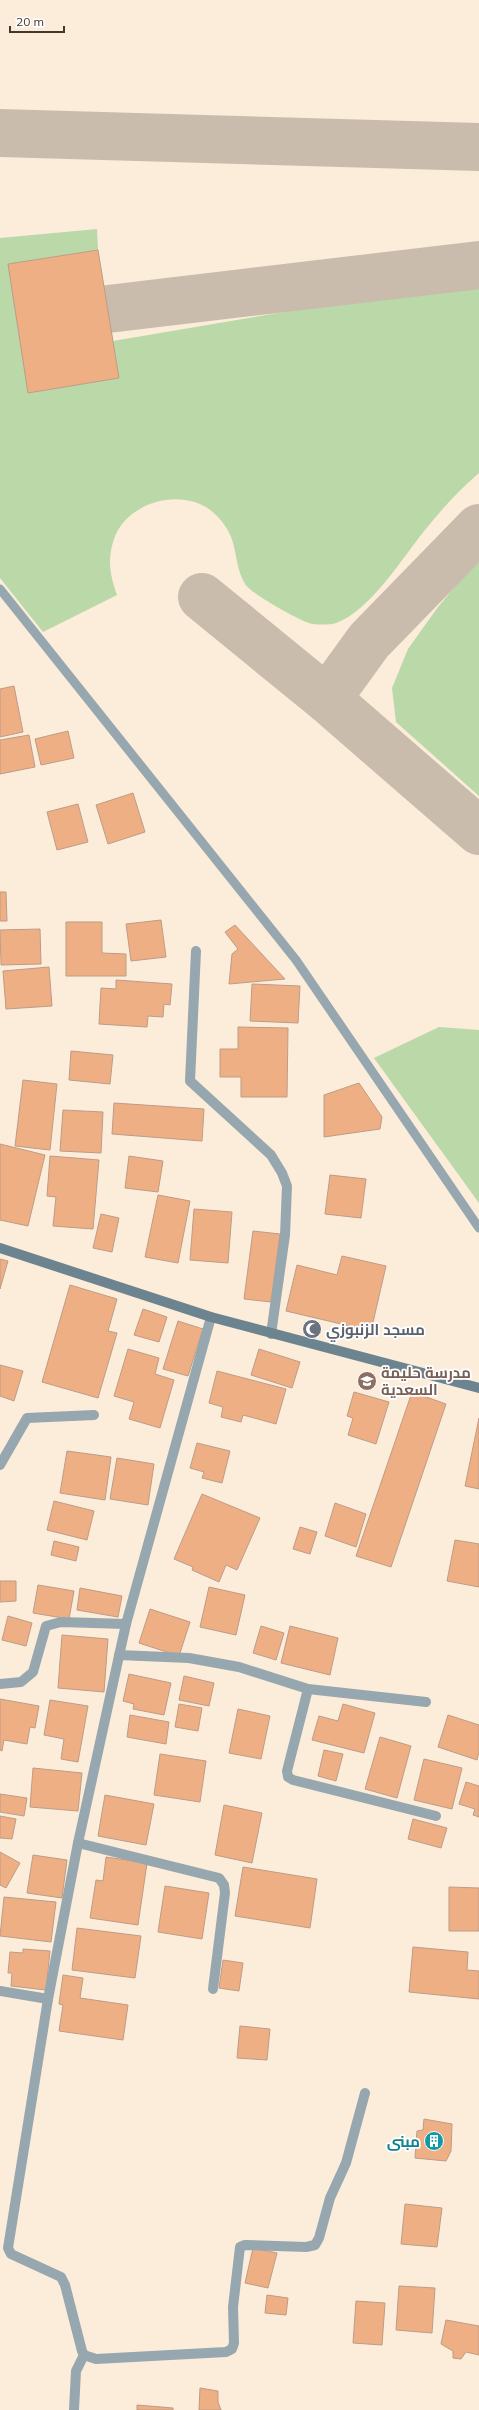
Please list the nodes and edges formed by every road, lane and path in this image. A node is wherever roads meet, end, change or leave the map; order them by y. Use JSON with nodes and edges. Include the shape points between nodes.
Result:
{"nodes":[{"id":1,"x":0,"y":589,"type":"edge"},
{"id":2,"x":196,"y":951,"type":"dead end"},
{"id":3,"x":479,"y":1228,"type":"edge"},
{"id":4,"x":0,"y":1248,"type":"edge"},
{"id":5,"x":210,"y":1317,"type":"junction"},
{"id":6,"x":271,"y":1334,"type":"junction"},
{"id":7,"x":479,"y":1388,"type":"edge"},
{"id":8,"x":94,"y":1415,"type":"dead end"},
{"id":9,"x":0,"y":1465,"type":"edge"},
{"id":10,"x":126,"y":1624,"type":"junction"},
{"id":11,"x":119,"y":1655,"type":"junction"},
{"id":12,"x":0,"y":1684,"type":"edge"},
{"id":13,"x":308,"y":1689,"type":"junction"},
{"id":14,"x":426,"y":1702,"type":"dead end"},
{"id":15,"x":436,"y":1816,"type":"dead end"},
{"id":16,"x":78,"y":1843,"type":"junction"},
{"id":17,"x":213,"y":1989,"type":"dead end"},
{"id":18,"x":0,"y":1991,"type":"edge"},
{"id":19,"x":48,"y":1999,"type":"junction"},
{"id":20,"x":365,"y":2093,"type":"dead end"},
{"id":21,"x":84,"y":2355,"type":"junction"},
{"id":22,"x":74,"y":2410,"type":"edge"}],
"edges":[{"from":1,"to":3,"type":"lane","via":[[296,960]]},
{"from":2,"to":6,"type":"street","via":[[190,1081],[271,1155],[287,1186],[285,1235]]},
{"from":4,"to":5,"type":"main road"},
{"from":5,"to":6,"type":"main road"},
{"from":5,"to":10,"type":"street"},
{"from":6,"to":7,"type":"main road"},
{"from":8,"to":9,"type":"street","via":[[27,1418]]},
{"from":10,"to":11,"type":"street"},
{"from":10,"to":12,"type":"street","via":[[61,1622],[46,1626],[33,1672],[21,1682]]},
{"from":11,"to":13,"type":"street","via":[[189,1658],[239,1667]]},
{"from":11,"to":16,"type":"street"},
{"from":13,"to":14,"type":"street"},
{"from":13,"to":15,"type":"street","via":[[287,1771],[288,1777]]},
{"from":16,"to":17,"type":"street","via":[[219,1878],[224,1885],[225,1893]]},
{"from":16,"to":19,"type":"street"},
{"from":18,"to":19,"type":"street"},
{"from":19,"to":21,"type":"street","via":[[8,2248],[11,2254],[62,2278]]},
{"from":20,"to":21,"type":"street","via":[[346,2163],[330,2198],[315,2245],[240,2247],[233,2307],[232,2349],[226,2352],[96,2359]]},
{"from":21,"to":22,"type":"street","via":[[76,2371]]}]}
